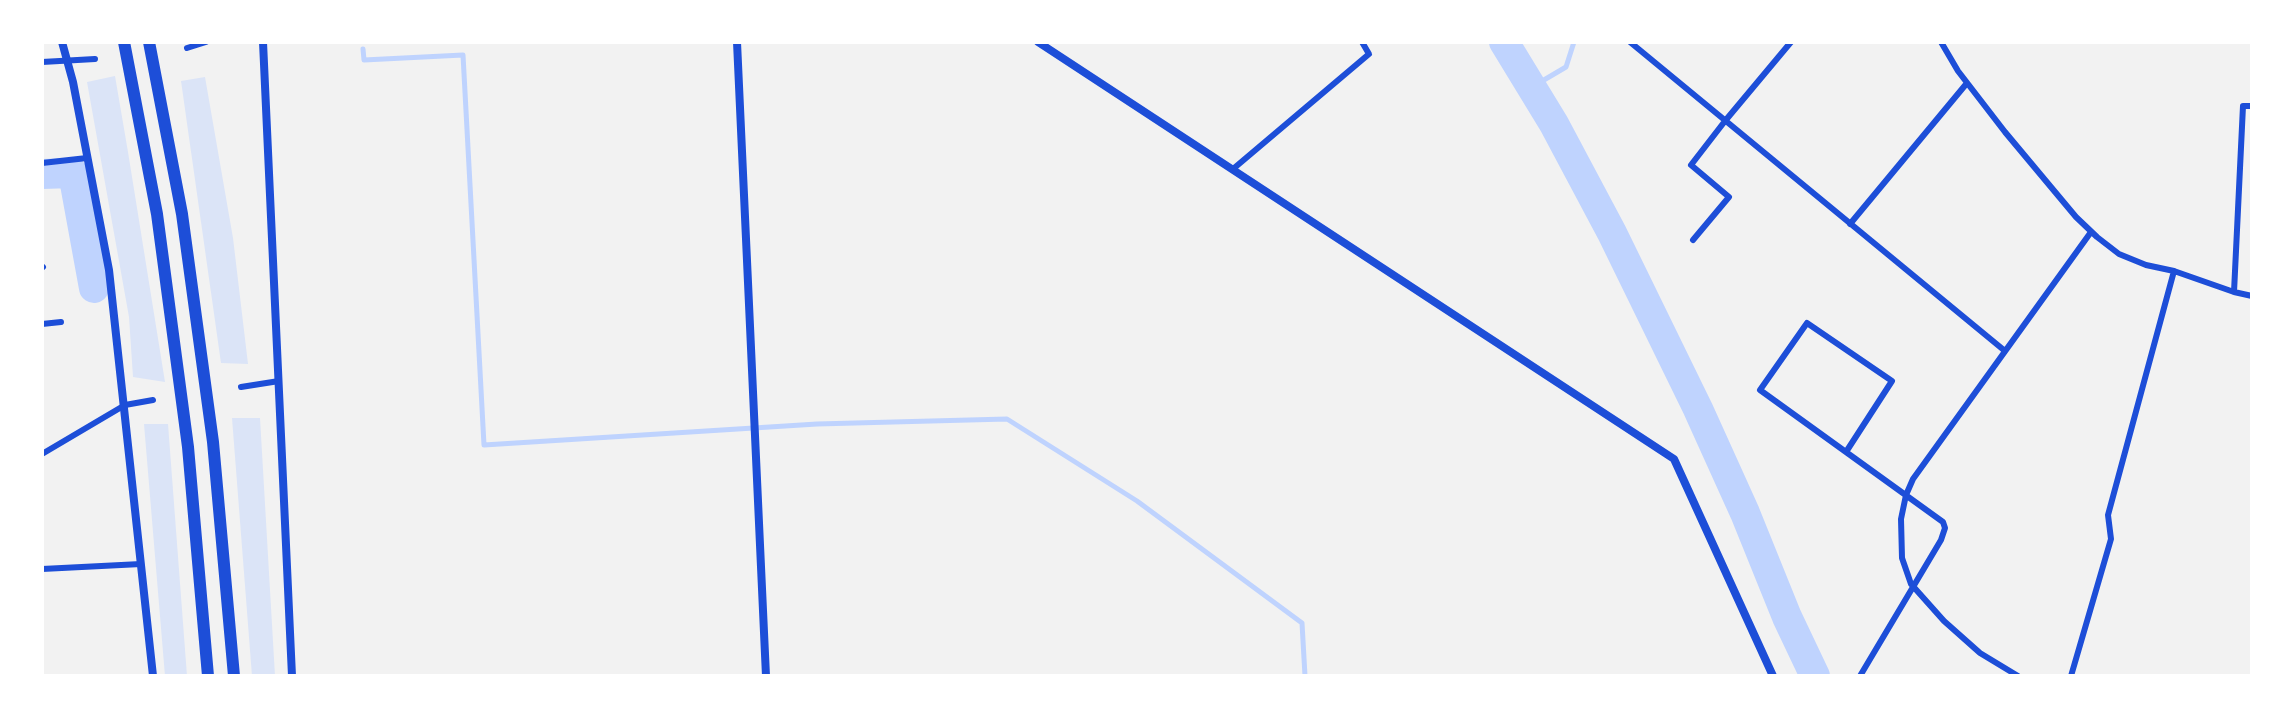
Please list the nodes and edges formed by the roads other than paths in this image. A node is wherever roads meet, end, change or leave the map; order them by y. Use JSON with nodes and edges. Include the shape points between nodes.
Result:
{"nodes":[{"id":1,"x":62,"y":42,"type":"edge"},
{"id":2,"x":124,"y":42,"type":"edge"},
{"id":3,"x":149,"y":42,"type":"edge"},
{"id":4,"x":206,"y":42,"type":"edge"},
{"id":5,"x":263,"y":42,"type":"edge"},
{"id":6,"x":737,"y":42,"type":"edge"},
{"id":7,"x":1038,"y":42,"type":"edge"},
{"id":8,"x":1362,"y":42,"type":"edge"},
{"id":9,"x":1630,"y":42,"type":"edge"},
{"id":10,"x":1791,"y":42,"type":"edge"},
{"id":11,"x":1941,"y":42,"type":"edge"},
{"id":12,"x":186,"y":48,"type":"dead end"},
{"id":13,"x":67,"y":59,"type":"junction"},
{"id":14,"x":95,"y":59,"type":"dead end"},
{"id":15,"x":42,"y":62,"type":"edge"},
{"id":16,"x":1967,"y":84,"type":"junction"},
{"id":17,"x":2252,"y":106,"type":"edge"},
{"id":18,"x":1725,"y":121,"type":"junction"},
{"id":19,"x":87,"y":158,"type":"junction"},
{"id":20,"x":42,"y":163,"type":"edge"},
{"id":21,"x":1233,"y":170,"type":"junction"},
{"id":22,"x":1850,"y":224,"type":"junction"},
{"id":23,"x":2091,"y":232,"type":"junction"},
{"id":24,"x":1694,"y":240,"type":"dead end"},
{"id":25,"x":2174,"y":271,"type":"junction"},
{"id":26,"x":2234,"y":292,"type":"junction"},
{"id":27,"x":2252,"y":296,"type":"edge"},
{"id":28,"x":61,"y":322,"type":"dead end"},
{"id":29,"x":42,"y":324,"type":"edge"},
{"id":30,"x":2006,"y":351,"type":"junction"},
{"id":31,"x":279,"y":381,"type":"junction"},
{"id":32,"x":241,"y":387,"type":"dead end"},
{"id":33,"x":153,"y":400,"type":"dead end"},
{"id":34,"x":125,"y":405,"type":"junction"},
{"id":35,"x":1846,"y":452,"type":"junction"},
{"id":36,"x":42,"y":454,"type":"edge"},
{"id":37,"x":1906,"y":495,"type":"junction"},
{"id":38,"x":141,"y":564,"type":"junction"},
{"id":39,"x":42,"y":569,"type":"edge"},
{"id":40,"x":1914,"y":587,"type":"junction"},
{"id":41,"x":153,"y":676,"type":"edge"},
{"id":42,"x":208,"y":676,"type":"edge"},
{"id":43,"x":234,"y":676,"type":"edge"},
{"id":44,"x":292,"y":676,"type":"edge"},
{"id":45,"x":766,"y":676,"type":"edge"},
{"id":46,"x":1773,"y":676,"type":"edge"},
{"id":47,"x":1860,"y":676,"type":"edge"},
{"id":48,"x":2018,"y":676,"type":"edge"},
{"id":49,"x":2072,"y":676,"type":"edge"}],
"edges":[{"from":1,"to":13,"type":"street"},
{"from":2,"to":42,"type":"highway","via":[[157,214],[187,435]]},
{"from":3,"to":43,"type":"highway","via":[[182,214],[210,419]]},
{"from":4,"to":12,"type":"street"},
{"from":5,"to":31,"type":"street"},
{"from":6,"to":45,"type":"street"},
{"from":7,"to":21,"type":"street"},
{"from":8,"to":21,"type":"street","via":[[1369,54]]},
{"from":9,"to":18,"type":"street"},
{"from":10,"to":18,"type":"street"},
{"from":11,"to":16,"type":"street"},
{"from":13,"to":14,"type":"street"},
{"from":13,"to":15,"type":"street"},
{"from":13,"to":19,"type":"street"},
{"from":16,"to":22,"type":"street"},
{"from":16,"to":23,"type":"street"},
{"from":17,"to":26,"type":"street","via":[[2243,106]]},
{"from":18,"to":22,"type":"street"},
{"from":18,"to":24,"type":"street","via":[[1692,165],[1729,197]]},
{"from":19,"to":20,"type":"street"},
{"from":19,"to":34,"type":"street","via":[[109,270]]},
{"from":21,"to":46,"type":"street","via":[[1674,459]]},
{"from":22,"to":30,"type":"street"},
{"from":23,"to":25,"type":"street","via":[[2119,254]]},
{"from":23,"to":30,"type":"street"},
{"from":25,"to":26,"type":"street"},
{"from":25,"to":49,"type":"street","via":[[2108,515],[2111,539]]},
{"from":26,"to":27,"type":"street"},
{"from":28,"to":29,"type":"street"},
{"from":30,"to":37,"type":"street"},
{"from":31,"to":32,"type":"street"},
{"from":31,"to":44,"type":"street"},
{"from":33,"to":34,"type":"street"},
{"from":34,"to":36,"type":"street"},
{"from":34,"to":38,"type":"street"},
{"from":35,"to":35,"type":"street","via":[[1892,381],[1807,323],[1760,390]]},
{"from":35,"to":37,"type":"street"},
{"from":37,"to":40,"type":"street","via":[[1901,519],[1902,558]]},
{"from":37,"to":40,"type":"street","via":[[1943,522],[1945,528]]},
{"from":38,"to":39,"type":"street"},
{"from":38,"to":41,"type":"street"},
{"from":40,"to":47,"type":"street"},
{"from":40,"to":48,"type":"street","via":[[1980,653]]}]}
